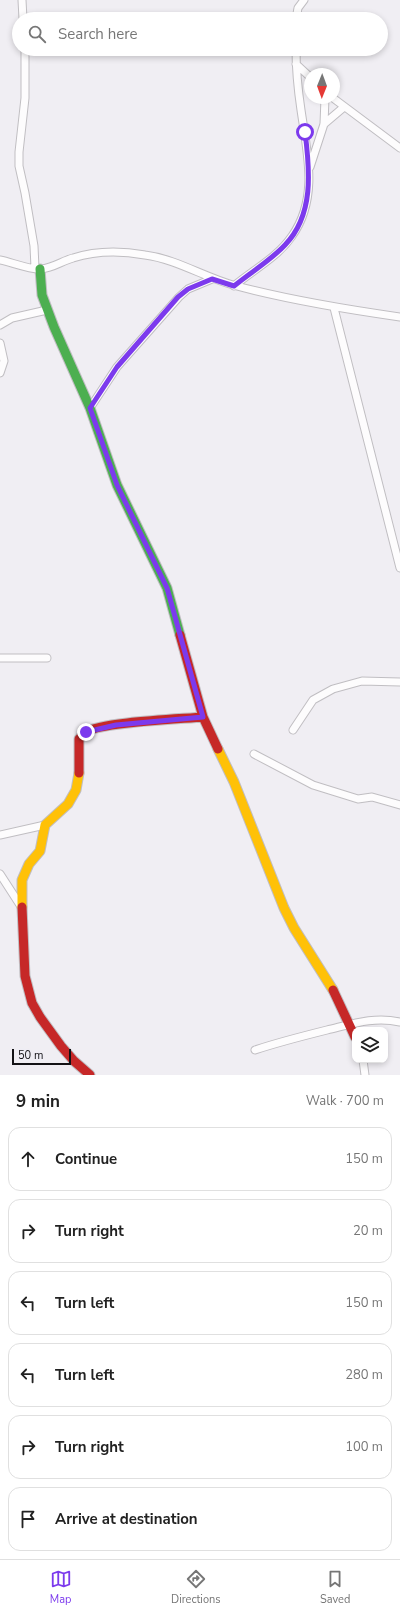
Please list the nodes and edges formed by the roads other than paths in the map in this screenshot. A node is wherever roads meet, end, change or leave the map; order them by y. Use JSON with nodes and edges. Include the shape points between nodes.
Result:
{"nodes":[{"id":1,"x":22,"y":0,"type":"edge"},
{"id":2,"x":304,"y":0,"type":"edge"},
{"id":3,"x":23,"y":12,"type":"edge"},
{"id":4,"x":297,"y":12,"type":"edge"},
{"id":5,"x":25,"y":56,"type":"edge"},
{"id":6,"x":296,"y":56,"type":"edge"},
{"id":7,"x":296,"y":64,"type":"junction"},
{"id":8,"x":304,"y":71,"type":"edge"},
{"id":9,"x":325,"y":104,"type":"edge"},
{"id":10,"x":340,"y":104,"type":"edge"},
{"id":11,"x":344,"y":107,"type":"junction"},
{"id":12,"x":324,"y":124,"type":"junction"},
{"id":13,"x":400,"y":148,"type":"edge"},
{"id":14,"x":309,"y":169,"type":"junction"},
{"id":15,"x":0,"y":260,"type":"edge"},
{"id":16,"x":37,"y":269,"type":"junction"},
{"id":17,"x":212,"y":279,"type":"junction"},
{"id":18,"x":234,"y":286,"type":"junction"},
{"id":19,"x":334,"y":308,"type":"junction"},
{"id":20,"x":47,"y":310,"type":"junction"},
{"id":21,"x":400,"y":317,"type":"edge"},
{"id":22,"x":0,"y":324,"type":"edge"},
{"id":23,"x":0,"y":343,"type":"edge"},
{"id":24,"x":0,"y":373,"type":"edge"},
{"id":25,"x":90,"y":408,"type":"junction"},
{"id":26,"x":400,"y":568,"type":"edge"},
{"id":27,"x":0,"y":658,"type":"edge"},
{"id":28,"x":47,"y":658,"type":"dead end"},
{"id":29,"x":400,"y":682,"type":"edge"},
{"id":30,"x":203,"y":717,"type":"junction"},
{"id":31,"x":293,"y":730,"type":"dead end"},
{"id":32,"x":254,"y":754,"type":"dead end"},
{"id":33,"x":400,"y":805,"type":"edge"},
{"id":34,"x":45,"y":825,"type":"junction"},
{"id":35,"x":0,"y":835,"type":"edge"},
{"id":36,"x":0,"y":874,"type":"edge"},
{"id":37,"x":22,"y":908,"type":"junction"},
{"id":38,"x":400,"y":1022,"type":"edge"},
{"id":39,"x":349,"y":1025,"type":"junction"},
{"id":40,"x":352,"y":1031,"type":"edge"},
{"id":41,"x":255,"y":1050,"type":"dead end"},
{"id":42,"x":364,"y":1063,"type":"edge"},
{"id":43,"x":90,"y":1075,"type":"edge"},
{"id":44,"x":366,"y":1075,"type":"edge"}],
"edges":[{"from":1,"to":3,"type":"street"},
{"from":2,"to":4,"type":"street"},
{"from":5,"to":16,"type":"street","via":[[25,98],[19,166],[26,193]]},
{"from":6,"to":7,"type":"street"},
{"from":7,"to":8,"type":"street"},
{"from":7,"to":14,"type":"street"},
{"from":9,"to":12,"type":"street"},
{"from":10,"to":11,"type":"street"},
{"from":11,"to":12,"type":"street"},
{"from":11,"to":13,"type":"street"},
{"from":12,"to":14,"type":"street"},
{"from":14,"to":18,"type":"street","via":[[310,182],[306,204],[293,236],[278,252]]},
{"from":15,"to":16,"type":"street"},
{"from":16,"to":17,"type":"street","via":[[97,253],[121,253],[167,260]]},
{"from":16,"to":20,"type":"street"},
{"from":17,"to":18,"type":"street"},
{"from":17,"to":25,"type":"street","via":[[188,289],[178,297],[117,367]]},
{"from":18,"to":19,"type":"street"},
{"from":19,"to":21,"type":"street"},
{"from":19,"to":26,"type":"street"},
{"from":20,"to":22,"type":"street","via":[[12,318]]},
{"from":20,"to":25,"type":"street"},
{"from":23,"to":24,"type":"street","via":[[4,361]]},
{"from":25,"to":30,"type":"street","via":[[117,485],[167,588]]},
{"from":27,"to":28,"type":"street"},
{"from":29,"to":31,"type":"street","via":[[362,681],[333,689],[313,700]]},
{"from":30,"to":34,"type":"street","via":[[116,725],[82,734],[79,739],[76,790],[68,804]]},
{"from":30,"to":39,"type":"street","via":[[234,782],[287,915],[332,989]]},
{"from":32,"to":33,"type":"street","via":[[313,785],[358,799],[372,797]]},
{"from":34,"to":35,"type":"street"},
{"from":34,"to":37,"type":"street","via":[[40,851],[29,864],[22,880]]},
{"from":36,"to":37,"type":"street"},
{"from":37,"to":43,"type":"street","via":[[26,976],[32,1003],[61,1046]]},
{"from":38,"to":39,"type":"street","via":[[383,1019]]},
{"from":39,"to":40,"type":"street"},
{"from":39,"to":41,"type":"street"},
{"from":42,"to":44,"type":"street"}]}
